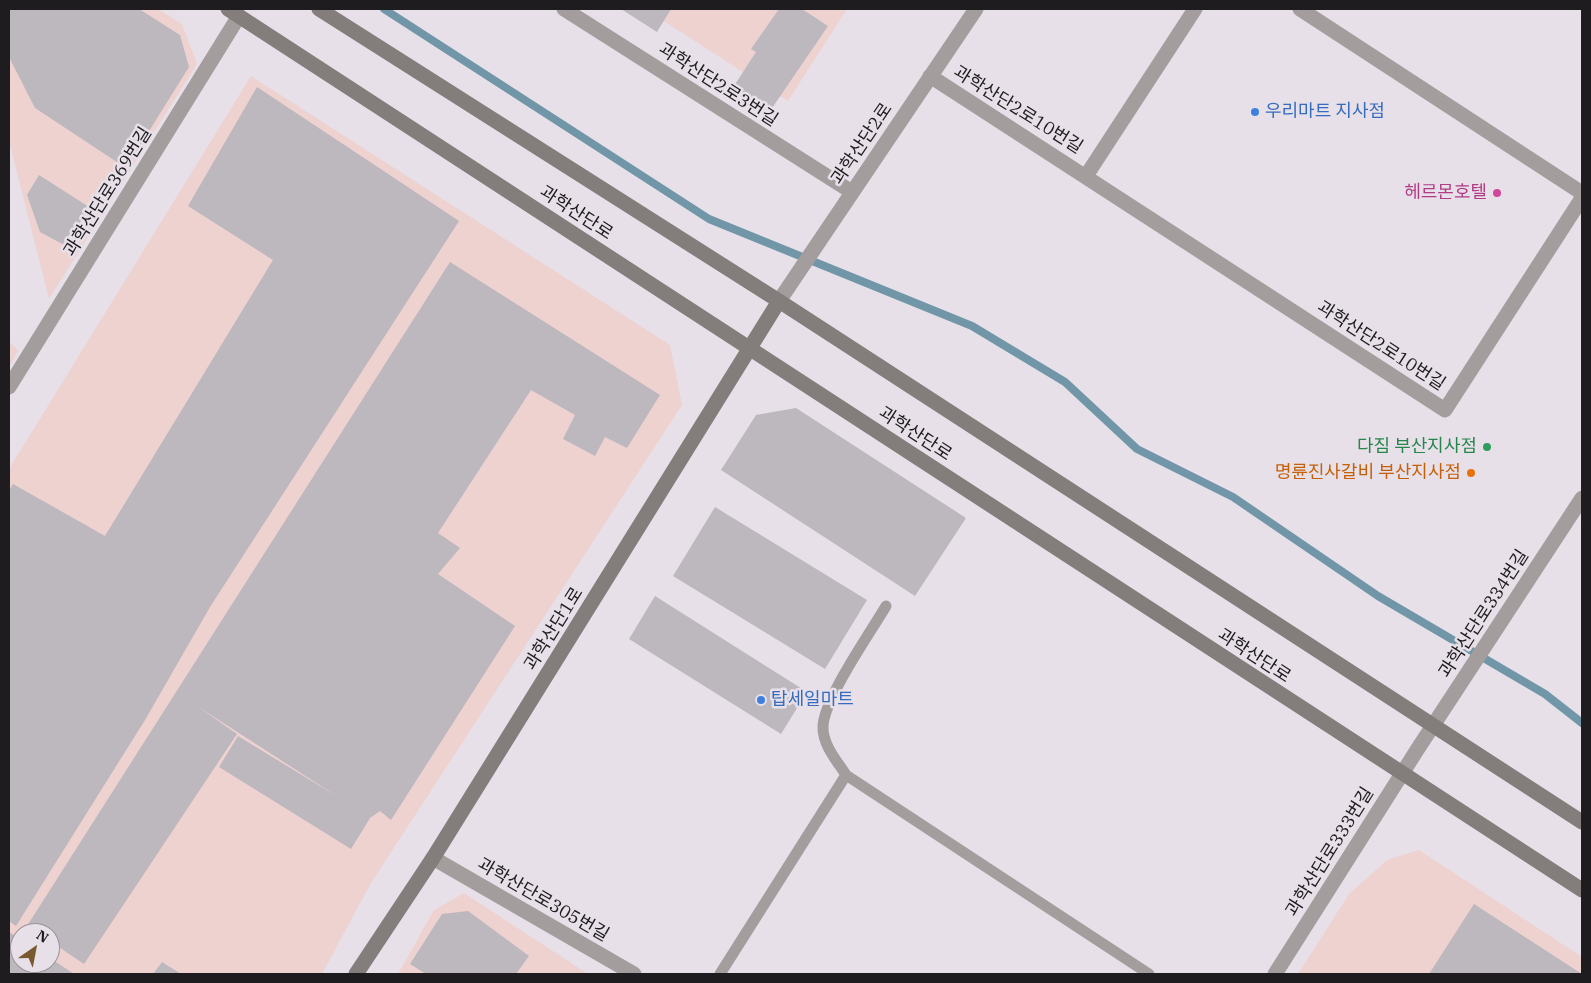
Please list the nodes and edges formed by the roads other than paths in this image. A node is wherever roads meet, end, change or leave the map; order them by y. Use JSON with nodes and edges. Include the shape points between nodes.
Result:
{"nodes":[{"id":1,"x":320,"y":9,"type":"edge"},
{"id":2,"x":564,"y":9,"type":"edge"},
{"id":3,"x":976,"y":9,"type":"edge"},
{"id":4,"x":1195,"y":9,"type":"edge"},
{"id":5,"x":1300,"y":9,"type":"edge"},
{"id":6,"x":234,"y":12,"type":"edge"},
{"id":7,"x":1322,"y":15,"type":"edge"},
{"id":8,"x":930,"y":76,"type":"junction"},
{"id":9,"x":1086,"y":176,"type":"junction"},
{"id":10,"x":852,"y":192,"type":"junction"},
{"id":11,"x":1582,"y":193,"type":"edge"},
{"id":12,"x":1582,"y":198,"type":"edge"},
{"id":13,"x":779,"y":301,"type":"junction"},
{"id":14,"x":751,"y":350,"type":"junction"},
{"id":15,"x":9,"y":387,"type":"edge"},
{"id":16,"x":1582,"y":498,"type":"edge"},
{"id":17,"x":886,"y":606,"type":"dead end"},
{"id":18,"x":1433,"y":725,"type":"junction"},
{"id":19,"x":1417,"y":750,"type":"joint"},
{"id":20,"x":1402,"y":774,"type":"junction"},
{"id":21,"x":846,"y":775,"type":"junction"},
{"id":22,"x":1582,"y":822,"type":"edge"},
{"id":23,"x":433,"y":858,"type":"junction"},
{"id":24,"x":1582,"y":890,"type":"edge"},
{"id":25,"x":356,"y":974,"type":"edge"},
{"id":26,"x":634,"y":974,"type":"edge"},
{"id":27,"x":720,"y":974,"type":"edge"},
{"id":28,"x":1149,"y":974,"type":"edge"},
{"id":29,"x":1275,"y":974,"type":"edge"}],
"edges":[{"from":1,"to":13,"type":"main road","name":"과학산단로"},
{"from":2,"to":10,"type":"street","name":"과학산단2로3번길"},
{"from":3,"to":8,"type":"street","name":"과학산단2로"},
{"from":4,"to":9,"type":"street","name":"과학산단2로10번길"},
{"from":5,"to":7,"type":"street"},
{"from":6,"to":14,"type":"main road","name":"과학산단로"},
{"from":6,"to":15,"type":"street","name":"과학산단로369번길"},
{"from":7,"to":11,"type":"street"},
{"from":8,"to":9,"type":"street","name":"과학산단2로10번길"},
{"from":8,"to":10,"type":"street","name":"과학산단2로"},
{"from":9,"to":12,"type":"street","name":"과학산단2로10번길","via":[[1445,410]]},
{"from":10,"to":13,"type":"street","name":"과학산단2로"},
{"from":13,"to":14,"type":"main road","name":"과학산단1로"},
{"from":13,"to":18,"type":"main road","name":"과학산단로"},
{"from":14,"to":20,"type":"main road","name":"과학산단로"},
{"from":14,"to":23,"type":"main road","name":"과학산단1로"},
{"from":16,"to":18,"type":"street","name":"과학산단로334번길"},
{"from":17,"to":21,"type":"lane","via":[[830,700],[822,726],[825,742]]},
{"from":18,"to":19,"type":"street","name":"과학산단로334번길"},
{"from":18,"to":22,"type":"main road","name":"과학산단로"},
{"from":19,"to":20,"type":"street","name":"과학산단로333번길"},
{"from":20,"to":24,"type":"main road","name":"과학산단로"},
{"from":20,"to":29,"type":"street","name":"과학산단로333번길"},
{"from":21,"to":27,"type":"lane"},
{"from":21,"to":28,"type":"lane"},
{"from":23,"to":25,"type":"main road","name":"과학산단1로"},
{"from":23,"to":26,"type":"street","name":"과학산단로305번길"}]}
